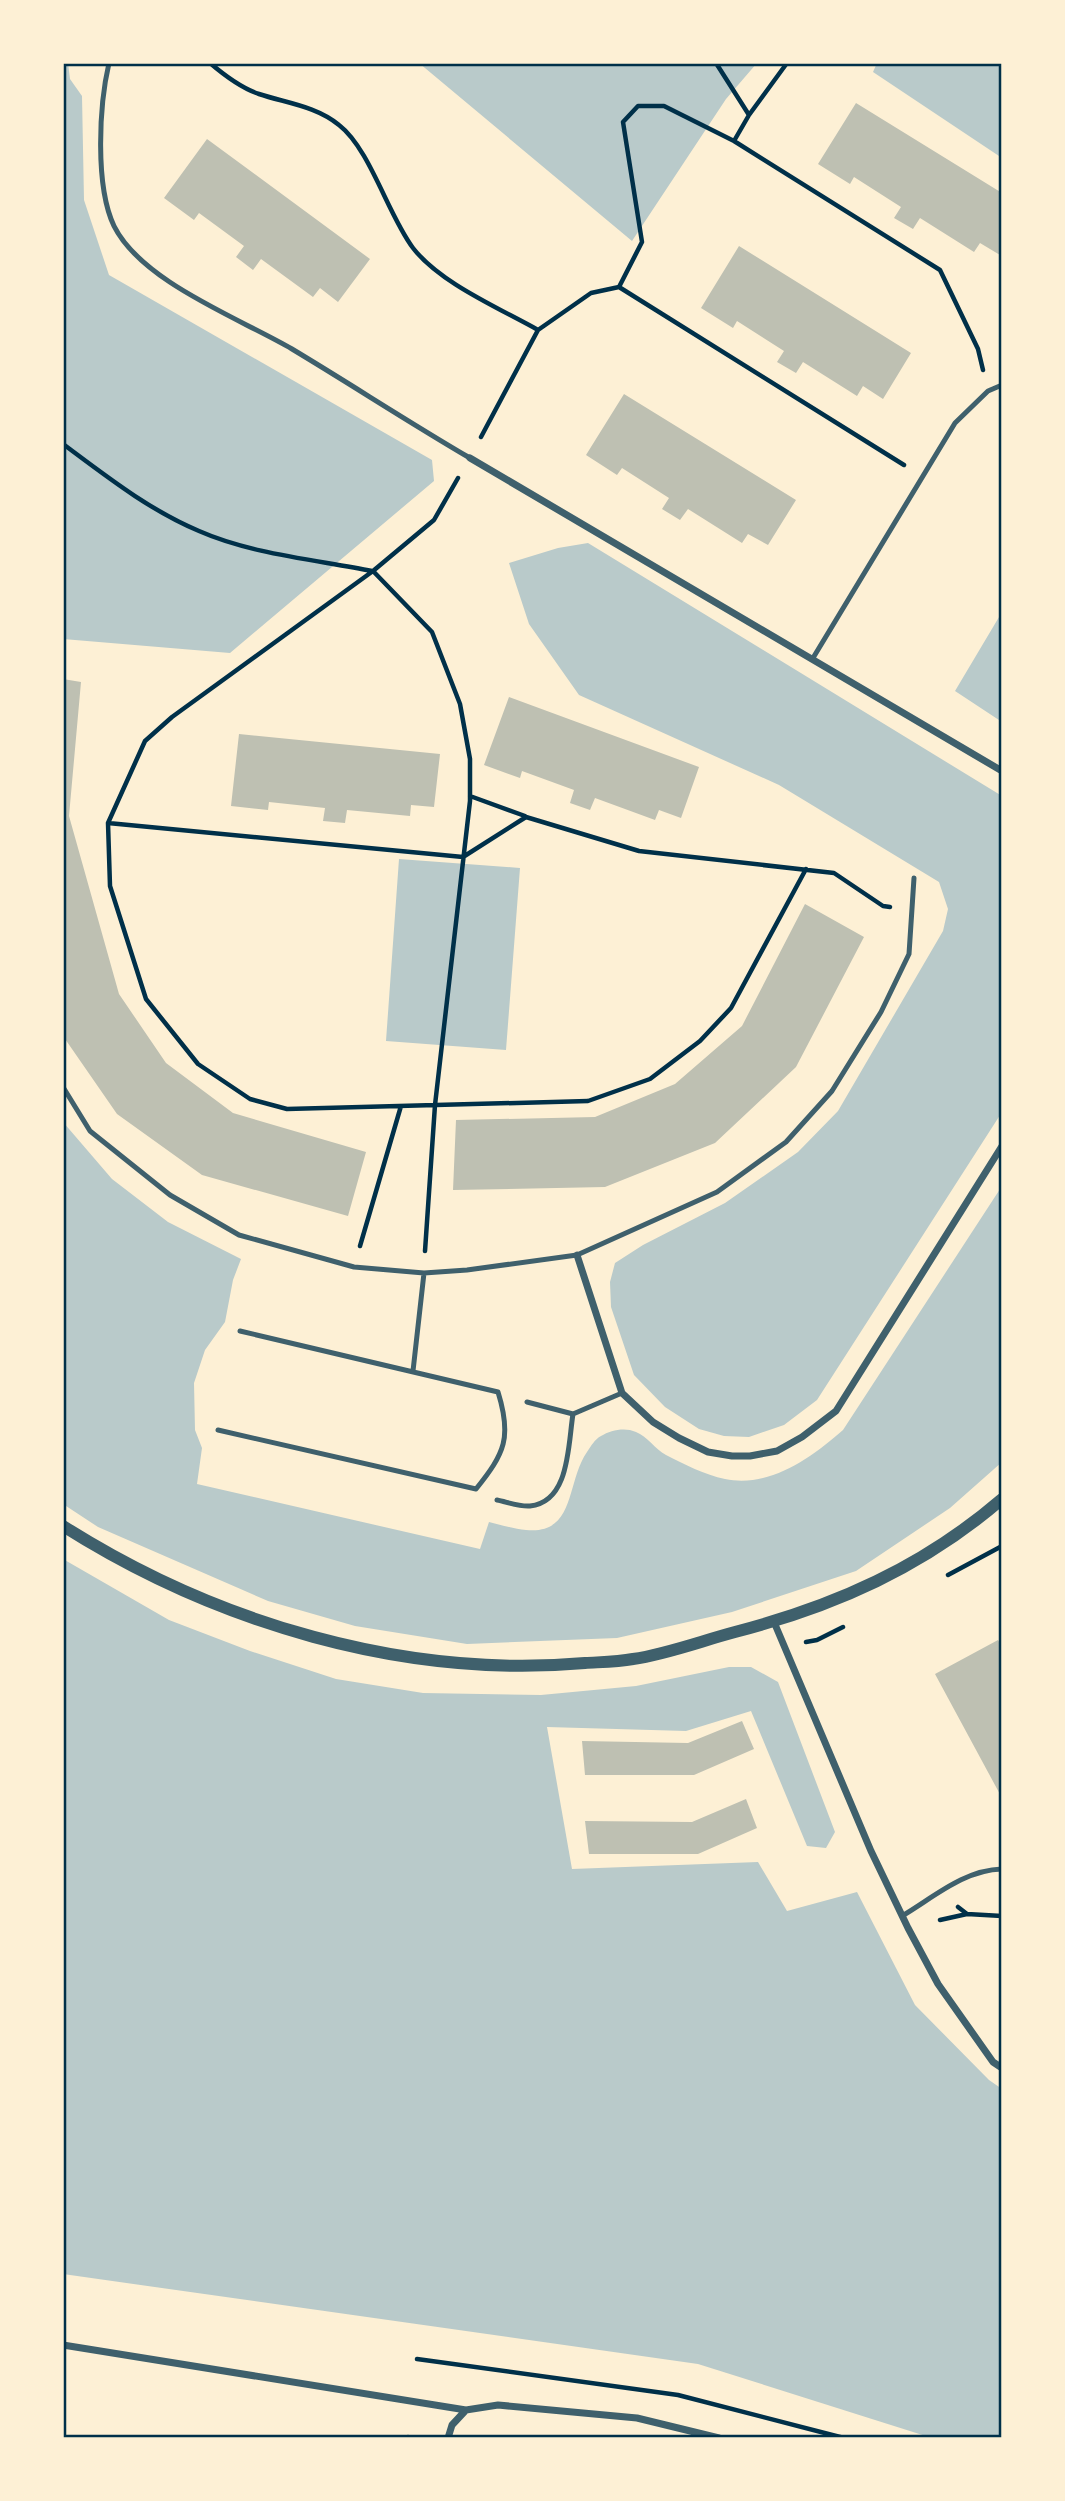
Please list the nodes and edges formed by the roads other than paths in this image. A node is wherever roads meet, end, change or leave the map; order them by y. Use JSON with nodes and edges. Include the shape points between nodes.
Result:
{"nodes":[{"id":1,"x":109,"y":63,"type":"edge"},
{"id":2,"x":1002,"y":385,"type":"edge"},
{"id":3,"x":470,"y":458,"type":"joint"},
{"id":4,"x":813,"y":658,"type":"junction"},
{"id":5,"x":1002,"y":771,"type":"edge"},
{"id":6,"x":914,"y":878,"type":"dead end"},
{"id":7,"x":63,"y":1087,"type":"edge"},
{"id":8,"x":1002,"y":1146,"type":"edge"},
{"id":9,"x":577,"y":1255,"type":"junction"},
{"id":10,"x":424,"y":1273,"type":"junction"},
{"id":11,"x":240,"y":1331,"type":"dead end"},
{"id":12,"x":413,"y":1371,"type":"junction"},
{"id":13,"x":622,"y":1393,"type":"junction"},
{"id":14,"x":527,"y":1402,"type":"dead end"},
{"id":15,"x":573,"y":1414,"type":"junction"},
{"id":16,"x":218,"y":1430,"type":"dead end"},
{"id":17,"x":1002,"y":1499,"type":"edge"},
{"id":18,"x":497,"y":1500,"type":"dead end"},
{"id":19,"x":63,"y":1526,"type":"edge"},
{"id":20,"x":774,"y":1622,"type":"junction"},
{"id":21,"x":1002,"y":1869,"type":"edge"},
{"id":22,"x":902,"y":1916,"type":"junction"},
{"id":23,"x":1002,"y":2068,"type":"edge"},
{"id":24,"x":63,"y":2345,"type":"edge"},
{"id":25,"x":466,"y":2410,"type":"junction"},
{"id":26,"x":448,"y":2438,"type":"edge"},
{"id":27,"x":719,"y":2438,"type":"edge"}],
"edges":[{"from":1,"to":3,"type":"lane","via":[[101,139],[103,190],[115,228],[145,263],[178,287],[290,348]]},
{"from":2,"to":4,"type":"lane","via":[[988,391],[955,423]]},
{"from":3,"to":4,"type":"street"},
{"from":4,"to":5,"type":"street"},
{"from":6,"to":9,"type":"lane","via":[[909,954],[881,1012],[832,1091],[786,1142],[717,1192]]},
{"from":7,"to":10,"type":"lane","via":[[90,1131],[170,1195],[239,1235],[354,1267]]},
{"from":8,"to":13,"type":"street","via":[[836,1411],[802,1437],[778,1451],[750,1456],[708,1451],[653,1422]]},
{"from":9,"to":10,"type":"lane"},
{"from":9,"to":13,"type":"street"},
{"from":10,"to":12,"type":"lane"},
{"from":11,"to":12,"type":"lane"},
{"from":12,"to":16,"type":"lane","via":[[498,1392],[506,1416],[505,1440],[497,1464],[476,1489]]},
{"from":13,"to":15,"type":"lane"},
{"from":14,"to":15,"type":"lane"},
{"from":15,"to":18,"type":"lane","via":[[563,1475],[555,1494],[528,1506]]},
{"from":17,"to":20,"type":"street","via":[[930,1553],[885,1579]]},
{"from":19,"to":20,"type":"street","via":[[169,1584],[265,1623],[348,1646],[469,1665],[542,1667],[633,1659]]},
{"from":20,"to":22,"type":"street"},
{"from":21,"to":22,"type":"lane","via":[[951,1883]]},
{"from":22,"to":23,"type":"street","via":[[938,1984],[993,2062]]},
{"from":24,"to":25,"type":"street"},
{"from":25,"to":26,"type":"street","via":[[452,2425]]},
{"from":25,"to":27,"type":"street","via":[[498,2405],[637,2418]]}]}
